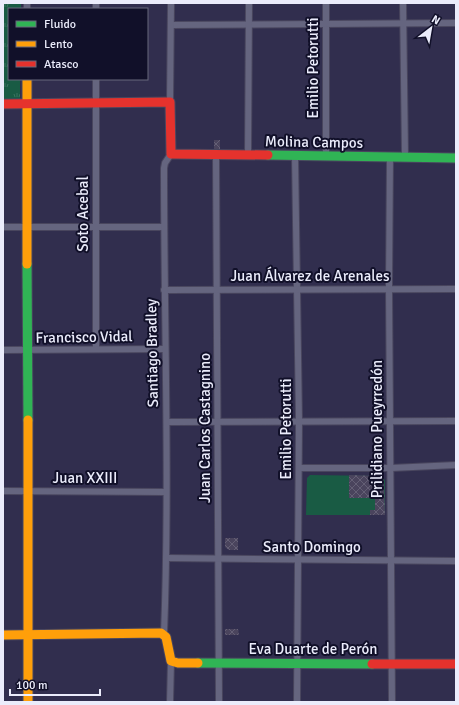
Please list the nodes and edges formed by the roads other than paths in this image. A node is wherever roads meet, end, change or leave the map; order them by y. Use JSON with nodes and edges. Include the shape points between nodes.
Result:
{"nodes":[{"id":1,"x":171,"y":3,"type":"edge"},
{"id":2,"x":249,"y":3,"type":"edge"},
{"id":3,"x":326,"y":3,"type":"edge"},
{"id":4,"x":403,"y":3,"type":"edge"},
{"id":5,"x":404,"y":23,"type":"junction"},
{"id":6,"x":456,"y":23,"type":"edge"},
{"id":7,"x":249,"y":24,"type":"junction"},
{"id":8,"x":326,"y":24,"type":"junction"},
{"id":9,"x":171,"y":25,"type":"junction"},
{"id":10,"x":27,"y":80,"type":"edge"},
{"id":11,"x":96,"y":80,"type":"edge"},
{"id":12,"x":96,"y":102,"type":"junction"},
{"id":13,"x":170,"y":102,"type":"junction"},
{"id":14,"x":3,"y":104,"type":"edge"},
{"id":15,"x":27,"y":104,"type":"junction"},
{"id":16,"x":171,"y":154,"type":"junction"},
{"id":17,"x":216,"y":155,"type":"junction"},
{"id":18,"x":248,"y":155,"type":"junction"},
{"id":19,"x":295,"y":156,"type":"junction"},
{"id":20,"x":326,"y":156,"type":"junction"},
{"id":21,"x":405,"y":156,"type":"junction"},
{"id":22,"x":390,"y":157,"type":"junction"},
{"id":23,"x":456,"y":158,"type":"edge"},
{"id":24,"x":3,"y":227,"type":"edge"},
{"id":25,"x":28,"y":227,"type":"junction"},
{"id":26,"x":96,"y":227,"type":"junction"},
{"id":27,"x":164,"y":227,"type":"junction"},
{"id":28,"x":389,"y":288,"type":"junction"},
{"id":29,"x":218,"y":289,"type":"junction"},
{"id":30,"x":298,"y":289,"type":"junction"},
{"id":31,"x":456,"y":289,"type":"edge"},
{"id":32,"x":164,"y":290,"type":"junction"},
{"id":33,"x":96,"y":349,"type":"junction"},
{"id":34,"x":165,"y":349,"type":"junction"},
{"id":35,"x":3,"y":350,"type":"edge"},
{"id":36,"x":29,"y":350,"type":"junction"},
{"id":37,"x":299,"y":421,"type":"junction"},
{"id":38,"x":456,"y":421,"type":"edge"},
{"id":39,"x":168,"y":422,"type":"junction"},
{"id":40,"x":219,"y":422,"type":"junction"},
{"id":41,"x":390,"y":422,"type":"junction"},
{"id":42,"x":456,"y":465,"type":"edge"},
{"id":43,"x":299,"y":468,"type":"junction"},
{"id":44,"x":390,"y":468,"type":"junction"},
{"id":45,"x":3,"y":491,"type":"edge"},
{"id":46,"x":29,"y":491,"type":"junction"},
{"id":47,"x":166,"y":492,"type":"junction"},
{"id":48,"x":167,"y":558,"type":"junction"},
{"id":49,"x":217,"y":559,"type":"junction"},
{"id":50,"x":299,"y":560,"type":"junction"},
{"id":51,"x":390,"y":561,"type":"junction"},
{"id":52,"x":456,"y":561,"type":"edge"},
{"id":53,"x":3,"y":634,"type":"edge"},
{"id":54,"x":28,"y":634,"type":"junction"},
{"id":55,"x":164,"y":634,"type":"junction"},
{"id":56,"x":171,"y":661,"type":"junction"},
{"id":57,"x":297,"y":662,"type":"junction"},
{"id":58,"x":219,"y":663,"type":"junction"},
{"id":59,"x":392,"y":663,"type":"junction"},
{"id":60,"x":456,"y":664,"type":"edge"},
{"id":61,"x":28,"y":702,"type":"edge"},
{"id":62,"x":170,"y":702,"type":"edge"},
{"id":63,"x":219,"y":702,"type":"edge"},
{"id":64,"x":297,"y":702,"type":"edge"},
{"id":65,"x":392,"y":702,"type":"edge"}],
"edges":[{"from":1,"to":9,"type":"street","name":"Santiago Bradley"},
{"from":2,"to":7,"type":"street"},
{"from":3,"to":8,"type":"street","name":"Emilio Petorutti"},
{"from":4,"to":5,"type":"street"},
{"from":5,"to":6,"type":"street"},
{"from":5,"to":8,"type":"street"},
{"from":5,"to":21,"type":"street"},
{"from":7,"to":8,"type":"street"},
{"from":7,"to":9,"type":"street"},
{"from":7,"to":18,"type":"street"},
{"from":8,"to":20,"type":"street","name":"Emilio Petorutti"},
{"from":9,"to":13,"type":"street","name":"Santiago Bradley"},
{"from":10,"to":15,"type":"street"},
{"from":11,"to":12,"type":"street","name":"Soto Acebal"},
{"from":12,"to":13,"type":"street"},
{"from":12,"to":15,"type":"street"},
{"from":12,"to":26,"type":"street","name":"Soto Acebal"},
{"from":13,"to":16,"type":"street","name":"Santiago Bradley"},
{"from":14,"to":15,"type":"street"},
{"from":15,"to":25,"type":"street"},
{"from":16,"to":17,"type":"street","name":"Molina Campos"},
{"from":16,"to":27,"type":"street","name":"Santiago Bradley","via":[[164,168]]},
{"from":17,"to":18,"type":"street","name":"Molina Campos"},
{"from":17,"to":29,"type":"street","name":"Juan Carlos Castagnino"},
{"from":18,"to":19,"type":"street","name":"Molina Campos"},
{"from":19,"to":20,"type":"street","name":"Molina Campos"},
{"from":19,"to":30,"type":"street","name":"Emilio Petorutti"},
{"from":20,"to":22,"type":"street","name":"Molina Campos"},
{"from":21,"to":22,"type":"street","name":"Molina Campos"},
{"from":21,"to":23,"type":"street","name":"Molina Campos"},
{"from":22,"to":28,"type":"street","name":"Prilidiano Pueyrredón"},
{"from":24,"to":25,"type":"street"},
{"from":25,"to":26,"type":"street"},
{"from":25,"to":36,"type":"street"},
{"from":26,"to":27,"type":"street"},
{"from":26,"to":33,"type":"street","name":"Soto Acebal"},
{"from":27,"to":32,"type":"street","name":"Santiago Bradley"},
{"from":28,"to":30,"type":"street","name":"Juan Álvarez de Arenales"},
{"from":28,"to":31,"type":"street","name":"Juan Álvarez de Arenales"},
{"from":28,"to":41,"type":"street","name":"Prilidiano Pueyrredón"},
{"from":29,"to":30,"type":"street","name":"Juan Álvarez de Arenales"},
{"from":29,"to":32,"type":"street","name":"Juan Álvarez de Arenales"},
{"from":29,"to":40,"type":"street","name":"Juan Carlos Castagnino"},
{"from":30,"to":37,"type":"street","name":"Emilio Petorutti"},
{"from":32,"to":34,"type":"street","name":"Santiago Bradley"},
{"from":33,"to":34,"type":"street","name":"Francisco Vidal"},
{"from":33,"to":36,"type":"street","name":"Francisco Vidal"},
{"from":34,"to":39,"type":"street","name":"Santiago Bradley"},
{"from":35,"to":36,"type":"street","name":"Francisco Vidal"},
{"from":36,"to":46,"type":"street"},
{"from":37,"to":40,"type":"street"},
{"from":37,"to":41,"type":"street"},
{"from":37,"to":43,"type":"street","name":"Emilio Petorutti"},
{"from":38,"to":41,"type":"street"},
{"from":39,"to":40,"type":"street"},
{"from":39,"to":47,"type":"street","name":"Santiago Bradley"},
{"from":40,"to":49,"type":"street","name":"Juan Carlos Castagnino"},
{"from":41,"to":44,"type":"street","name":"Prilidiano Pueyrredón"},
{"from":42,"to":44,"type":"street"},
{"from":43,"to":44,"type":"street"},
{"from":43,"to":50,"type":"street","name":"Emilio Petorutti"},
{"from":44,"to":51,"type":"street","name":"Prilidiano Pueyrredón"},
{"from":45,"to":46,"type":"street","name":"Juan XXIII"},
{"from":46,"to":47,"type":"street","name":"Juan XXIII"},
{"from":46,"to":54,"type":"street"},
{"from":47,"to":48,"type":"street","name":"Santiago Bradley"},
{"from":48,"to":49,"type":"street","name":"Santo Domingo"},
{"from":48,"to":55,"type":"street","name":"Santiago Bradley"},
{"from":49,"to":50,"type":"street","name":"Santo Domingo"},
{"from":49,"to":58,"type":"street","name":"Juan Carlos Castagnino"},
{"from":50,"to":51,"type":"street","name":"Santo Domingo"},
{"from":50,"to":57,"type":"street","name":"Emilio Petorutti"},
{"from":51,"to":52,"type":"street","name":"Santo Domingo"},
{"from":51,"to":59,"type":"street","name":"Prilidiano Pueyrredón"},
{"from":53,"to":54,"type":"street"},
{"from":54,"to":55,"type":"street"},
{"from":54,"to":61,"type":"street"},
{"from":55,"to":56,"type":"street","name":"Santiago Bradley"},
{"from":56,"to":58,"type":"street","name":"Eva Duarte de Perón"},
{"from":56,"to":62,"type":"street","name":"Santiago Bradley"},
{"from":57,"to":58,"type":"street","name":"Eva Duarte de Perón"},
{"from":57,"to":59,"type":"street","name":"Eva Duarte de Perón"},
{"from":57,"to":64,"type":"street","name":"Emilio Petorutti"},
{"from":58,"to":63,"type":"street","name":"Juan Carlos Castagnino"},
{"from":59,"to":60,"type":"street","name":"Eva Duarte de Perón"},
{"from":59,"to":65,"type":"street","name":"Prilidiano Pueyrredón"}]}
